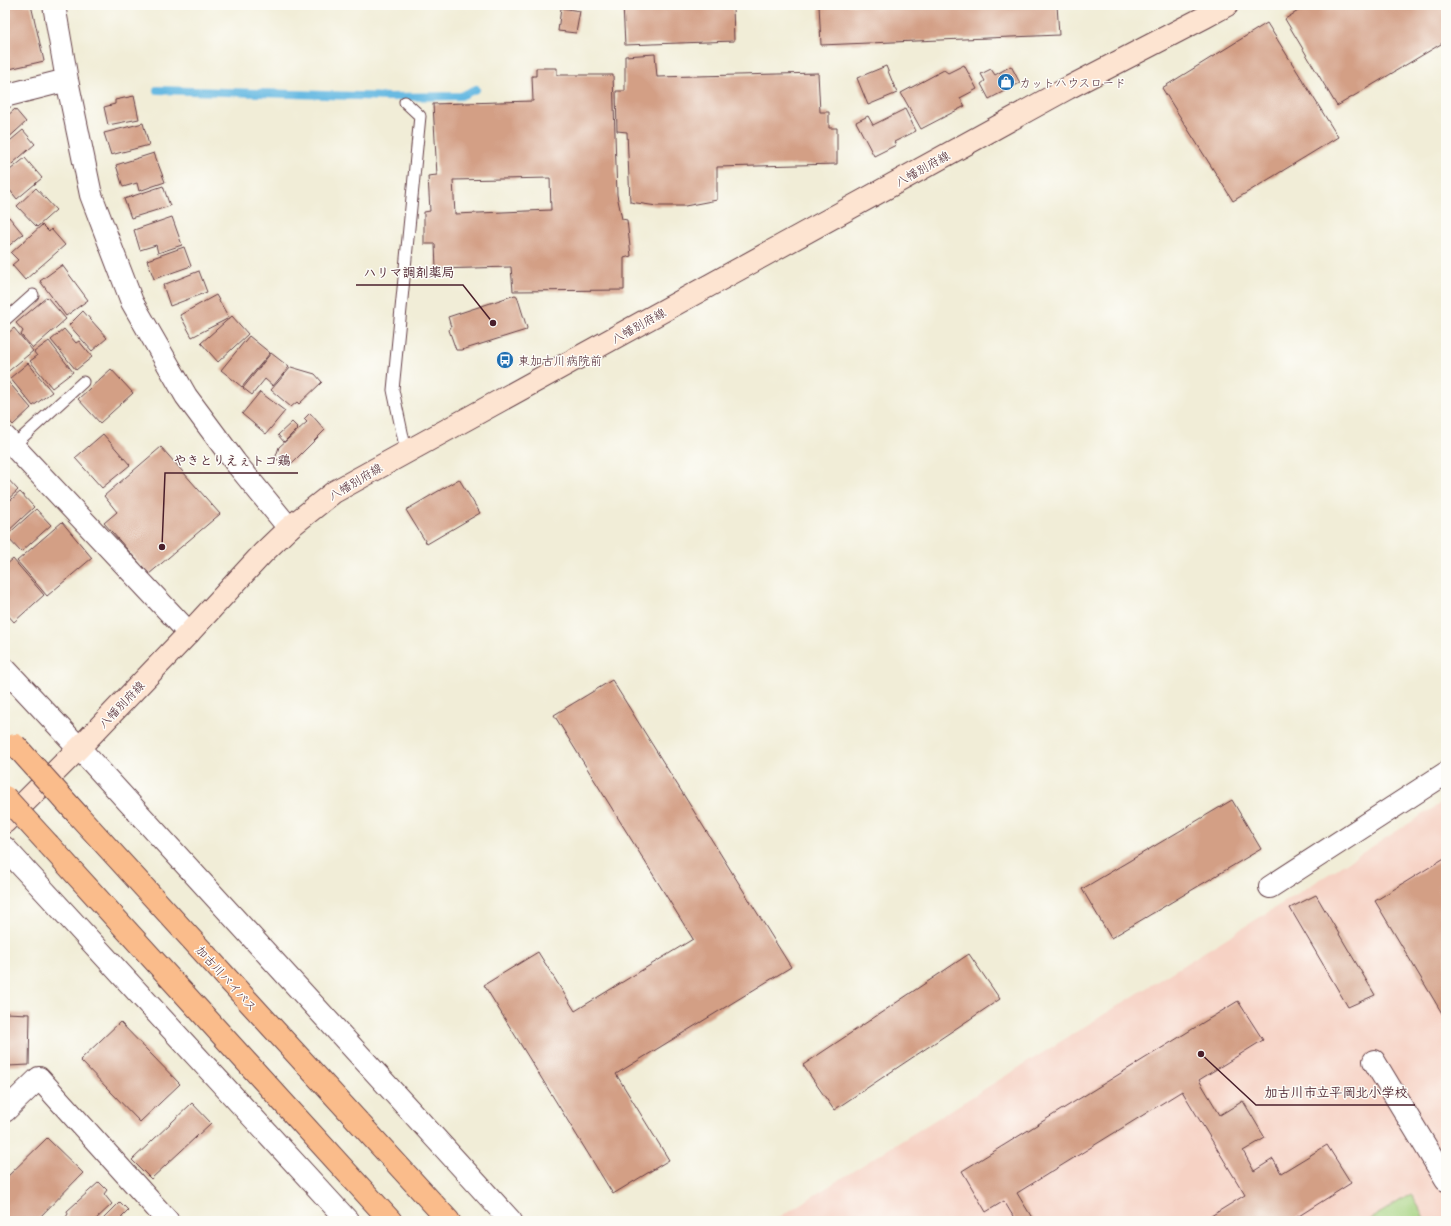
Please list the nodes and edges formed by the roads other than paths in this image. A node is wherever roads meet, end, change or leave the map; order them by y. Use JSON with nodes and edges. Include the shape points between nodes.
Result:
{"nodes":[{"id":1,"x":54,"y":5,"type":"edge"},
{"id":2,"x":1227,"y":5,"type":"edge"},
{"id":3,"x":67,"y":80,"type":"junction"},
{"id":4,"x":5,"y":97,"type":"edge"},
{"id":5,"x":405,"y":102,"type":"dead end"},
{"id":6,"x":33,"y":294,"type":"dead end"},
{"id":7,"x":5,"y":320,"type":"edge"},
{"id":8,"x":83,"y":382,"type":"dead end"},
{"id":9,"x":9,"y":442,"type":"edge"},
{"id":10,"x":406,"y":451,"type":"junction"},
{"id":11,"x":289,"y":528,"type":"junction"},
{"id":12,"x":189,"y":633,"type":"junction"},
{"id":13,"x":5,"y":669,"type":"edge"},
{"id":14,"x":10,"y":740,"type":"edge"},
{"id":15,"x":79,"y":748,"type":"junction"},
{"id":16,"x":1446,"y":773,"type":"edge"},
{"id":17,"x":5,"y":797,"type":"edge"},
{"id":18,"x":5,"y":822,"type":"edge"},
{"id":19,"x":5,"y":848,"type":"edge"},
{"id":20,"x":1270,"y":887,"type":"dead end"},
{"id":21,"x":1374,"y":1061,"type":"dead end"},
{"id":22,"x":5,"y":1111,"type":"edge"},
{"id":23,"x":1446,"y":1180,"type":"edge"},
{"id":24,"x":168,"y":1221,"type":"edge"},
{"id":25,"x":348,"y":1221,"type":"edge"},
{"id":26,"x":391,"y":1221,"type":"edge"},
{"id":27,"x":450,"y":1221,"type":"edge"},
{"id":28,"x":511,"y":1221,"type":"edge"}],
"edges":[{"from":1,"to":3,"type":"street"},
{"from":2,"to":10,"type":"main road","name":"八幡別府線","via":[[1068,88]]},
{"from":3,"to":4,"type":"street"},
{"from":3,"to":11,"type":"street","via":[[91,195],[132,302],[186,396]]},
{"from":5,"to":10,"type":"lane","via":[[420,116],[393,390]]},
{"from":6,"to":7,"type":"lane"},
{"from":8,"to":9,"type":"lane"},
{"from":9,"to":12,"type":"street"},
{"from":10,"to":11,"type":"main road","name":"八幡別府線","via":[[334,492]]},
{"from":11,"to":12,"type":"main road","name":"八幡別府線"},
{"from":12,"to":15,"type":"main road","name":"八幡別府線"},
{"from":13,"to":15,"type":"street"},
{"from":14,"to":27,"type":"highway","name":"加古川バイパス","bridge":true},
{"from":15,"to":18,"type":"main road","name":"八幡別府線"},
{"from":15,"to":28,"type":"street"},
{"from":16,"to":20,"type":"street"},
{"from":17,"to":26,"type":"highway","bridge":true},
{"from":19,"to":25,"type":"street"},
{"from":21,"to":23,"type":"street"},
{"from":22,"to":24,"type":"street","via":[[39,1078]]}]}
